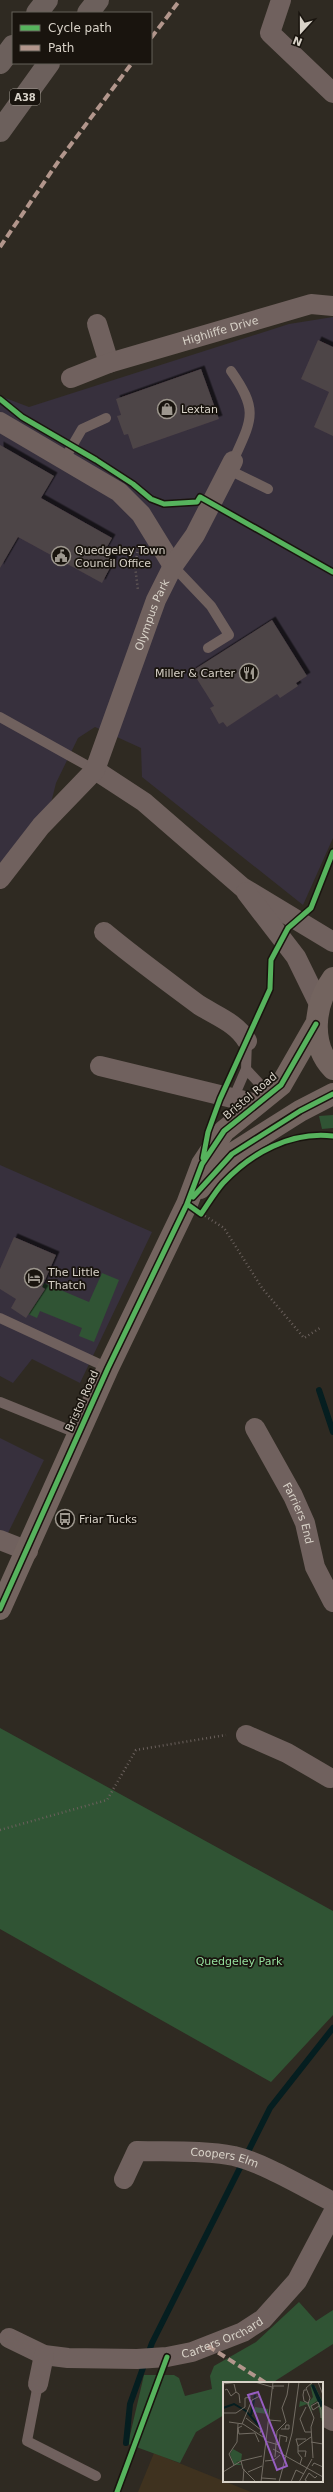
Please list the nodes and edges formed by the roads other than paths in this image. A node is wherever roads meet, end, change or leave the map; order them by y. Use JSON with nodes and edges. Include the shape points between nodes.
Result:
{"nodes":[{"id":1,"x":47,"y":0,"type":"edge"},
{"id":2,"x":98,"y":0,"type":"edge"},
{"id":3,"x":281,"y":0,"type":"edge"},
{"id":4,"x":38,"y":12,"type":"edge"},
{"id":5,"x":89,"y":12,"type":"edge"},
{"id":6,"x":12,"y":47,"type":"edge"},
{"id":7,"x":0,"y":63,"type":"edge"},
{"id":8,"x":48,"y":64,"type":"edge"},
{"id":9,"x":333,"y":93,"type":"edge"},
{"id":10,"x":0,"y":131,"type":"edge"},
{"id":11,"x":333,"y":306,"type":"edge"},
{"id":12,"x":97,"y":324,"type":"dead end"},
{"id":13,"x":109,"y":363,"type":"junction"},
{"id":14,"x":231,"y":371,"type":"dead end"},
{"id":15,"x":71,"y":378,"type":"dead end"},
{"id":16,"x":106,"y":418,"type":"dead end"},
{"id":17,"x":0,"y":422,"type":"edge"},
{"id":18,"x":64,"y":460,"type":"junction"},
{"id":19,"x":231,"y":465,"type":"junction"},
{"id":20,"x":268,"y":489,"type":"dead end"},
{"id":21,"x":173,"y":566,"type":"junction"},
{"id":22,"x":208,"y":648,"type":"dead end"},
{"id":23,"x":0,"y":717,"type":"edge"},
{"id":24,"x":95,"y":770,"type":"junction"},
{"id":25,"x":0,"y":879,"type":"edge"},
{"id":26,"x":242,"y":888,"type":"junction"},
{"id":27,"x":104,"y":932,"type":"dead end"},
{"id":28,"x":333,"y":942,"type":"edge"},
{"id":29,"x":333,"y":978,"type":"edge"},
{"id":30,"x":318,"y":1014,"type":"junction"},
{"id":31,"x":247,"y":1041,"type":"joint"},
{"id":32,"x":100,"y":1066,"type":"dead end"},
{"id":33,"x":246,"y":1069,"type":"junction"},
{"id":34,"x":333,"y":1069,"type":"edge"},
{"id":35,"x":333,"y":1094,"type":"edge"},
{"id":36,"x":233,"y":1099,"type":"junction"},
{"id":37,"x":264,"y":1099,"type":"junction"},
{"id":38,"x":198,"y":1208,"type":"junction"},
{"id":39,"x":0,"y":1318,"type":"edge"},
{"id":40,"x":108,"y":1368,"type":"junction"},
{"id":41,"x":0,"y":1402,"type":"edge"},
{"id":42,"x":255,"y":1428,"type":"dead end"},
{"id":43,"x":79,"y":1434,"type":"junction"},
{"id":44,"x":0,"y":1540,"type":"edge"},
{"id":45,"x":28,"y":1551,"type":"junction"},
{"id":46,"x":333,"y":1602,"type":"edge"},
{"id":47,"x":0,"y":1609,"type":"edge"},
{"id":48,"x":246,"y":1735,"type":"dead end"},
{"id":49,"x":332,"y":1776,"type":"edge"},
{"id":50,"x":124,"y":2179,"type":"dead end"},
{"id":51,"x":333,"y":2202,"type":"edge"},
{"id":52,"x":333,"y":2213,"type":"edge"},
{"id":53,"x":9,"y":2338,"type":"dead end"},
{"id":54,"x":44,"y":2355,"type":"junction"},
{"id":55,"x":38,"y":2384,"type":"joint"},
{"id":56,"x":323,"y":2416,"type":"edge"},
{"id":57,"x":333,"y":2421,"type":"edge"},
{"id":58,"x":96,"y":2476,"type":"dead end"}],
"edges":[{"from":1,"to":4,"type":"highway"},
{"from":2,"to":5,"type":"highway"},
{"from":3,"to":9,"type":"street","via":[[264,36]]},
{"from":6,"to":7,"type":"highway"},
{"from":8,"to":10,"type":"highway","number":"A38"},
{"from":11,"to":13,"type":"street","name":"Highliffe Drive","via":[[311,304]]},
{"from":12,"to":13,"type":"street"},
{"from":13,"to":15,"type":"street","name":"Highliffe Drive"},
{"from":14,"to":19,"type":"lane","via":[[246,392],[252,415]]},
{"from":16,"to":18,"type":"lane","via":[[82,429]]},
{"from":17,"to":18,"type":"street","name":"Olympus Park"},
{"from":18,"to":21,"type":"street","name":"Olympus Park","via":[[103,482],[131,502]]},
{"from":19,"to":20,"type":"lane"},
{"from":19,"to":21,"type":"street","via":[[195,535]]},
{"from":21,"to":22,"type":"lane","via":[[211,606],[229,635]]},
{"from":21,"to":24,"type":"street","name":"Olympus Park","via":[[156,600]]},
{"from":23,"to":24,"type":"lane"},
{"from":24,"to":25,"type":"street","name":"Olympus Park","via":[[41,826]]},
{"from":24,"to":26,"type":"street","via":[[144,802]]},
{"from":26,"to":28,"type":"street"},
{"from":26,"to":30,"type":"street","via":[[296,957]]},
{"from":27,"to":31,"type":"street","via":[[153,972],[204,1008],[242,1030]]},
{"from":29,"to":30,"type":"main road","name":"Bristol Road"},
{"from":30,"to":34,"type":"main road","via":[[320,1045]]},
{"from":30,"to":37,"type":"main road","name":"Bristol Road","via":[[293,1068],[281,1085]]},
{"from":31,"to":33,"type":"lane"},
{"from":32,"to":36,"type":"street"},
{"from":33,"to":36,"type":"lane"},
{"from":33,"to":37,"type":"lane"},
{"from":35,"to":38,"type":"main road","name":"Bristol Road","via":[[300,1111],[232,1154]]},
{"from":36,"to":37,"type":"street"},
{"from":37,"to":38,"type":"main road","name":"Bristol Road","via":[[218,1138],[202,1164]]},
{"from":38,"to":40,"type":"main road","name":"Bristol Road"},
{"from":39,"to":40,"type":"lane"},
{"from":40,"to":43,"type":"main road","name":"Bristol Road"},
{"from":41,"to":43,"type":"lane"},
{"from":42,"to":46,"type":"street","name":"Farriers End","via":[[293,1496],[305,1523],[315,1567]]},
{"from":43,"to":45,"type":"main road","name":"Bristol Road"},
{"from":44,"to":45,"type":"street"},
{"from":45,"to":47,"type":"main road","name":"Bristol Road"},
{"from":48,"to":49,"type":"street"},
{"from":50,"to":51,"type":"street","name":"Coopers Elm","via":[[136,2151],[209,2153],[234,2156],[255,2164]]},
{"from":52,"to":54,"type":"street","name":"Carters Orchard","via":[[297,2280],[262,2319],[243,2332],[197,2350],[146,2359],[68,2358]]},
{"from":53,"to":54,"type":"street","name":"Carters Orchard"},
{"from":54,"to":55,"type":"street"},
{"from":55,"to":58,"type":"lane","via":[[27,2441]]},
{"from":56,"to":57,"type":"street"}]}
